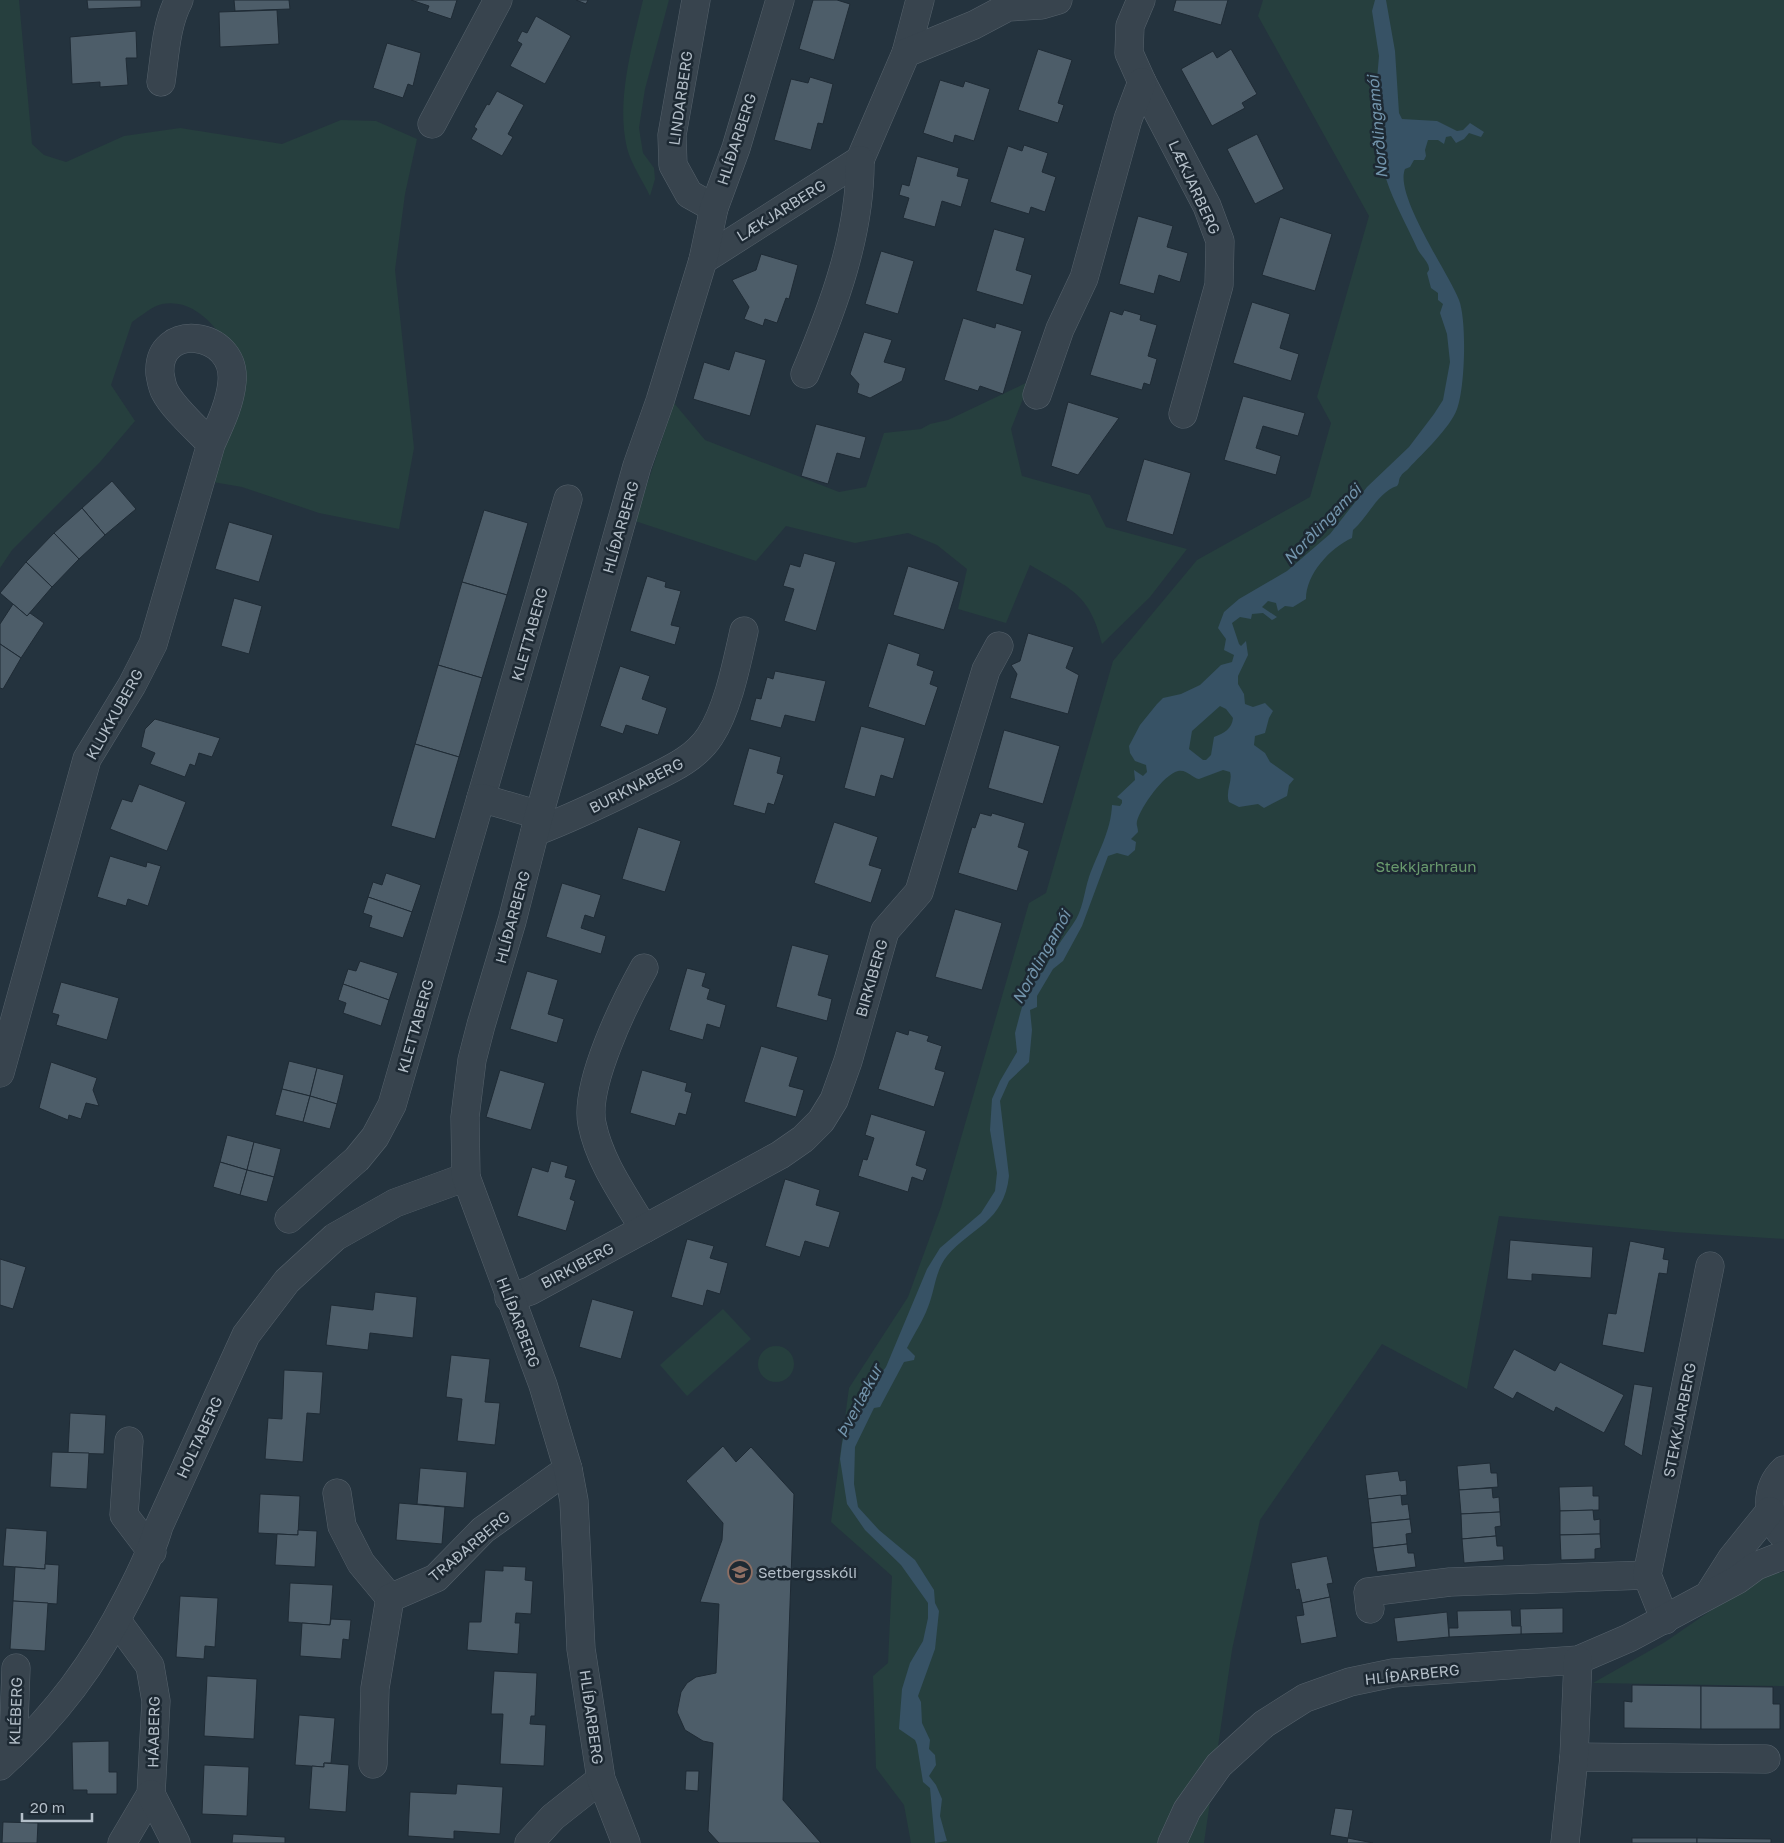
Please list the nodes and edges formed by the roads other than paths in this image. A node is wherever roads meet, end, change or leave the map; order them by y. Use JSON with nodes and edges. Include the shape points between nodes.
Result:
{"nodes":[{"id":1,"x":179,"y":0,"type":"edge"},
{"id":2,"x":498,"y":0,"type":"edge"},
{"id":3,"x":696,"y":0,"type":"edge"},
{"id":4,"x":780,"y":0,"type":"edge"},
{"id":5,"x":920,"y":0,"type":"edge"},
{"id":6,"x":1058,"y":0,"type":"edge"},
{"id":7,"x":1141,"y":0,"type":"edge"},
{"id":8,"x":906,"y":53,"type":"junction"},
{"id":9,"x":161,"y":82,"type":"dead end"},
{"id":10,"x":1142,"y":82,"type":"junction"},
{"id":11,"x":432,"y":124,"type":"dead end"},
{"id":12,"x":860,"y":160,"type":"junction"},
{"id":13,"x":714,"y":208,"type":"junction"},
{"id":14,"x":702,"y":260,"type":"junction"},
{"id":15,"x":805,"y":374,"type":"dead end"},
{"id":16,"x":1037,"y":394,"type":"dead end"},
{"id":17,"x":1183,"y":414,"type":"dead end"},
{"id":18,"x":211,"y":444,"type":"dead end"},
{"id":19,"x":568,"y":499,"type":"dead end"},
{"id":20,"x":744,"y":631,"type":"dead end"},
{"id":21,"x":1000,"y":646,"type":"dead end"},
{"id":22,"x":481,"y":798,"type":"junction"},
{"id":23,"x":537,"y":824,"type":"junction"},
{"id":24,"x":644,"y":968,"type":"dead end"},
{"id":25,"x":0,"y":1073,"type":"edge"},
{"id":26,"x":466,"y":1177,"type":"junction"},
{"id":27,"x":289,"y":1219,"type":"dead end"},
{"id":28,"x":644,"y":1229,"type":"junction"},
{"id":29,"x":1710,"y":1266,"type":"dead end"},
{"id":30,"x":509,"y":1298,"type":"junction"},
{"id":31,"x":129,"y":1441,"type":"dead end"},
{"id":32,"x":568,"y":1470,"type":"junction"},
{"id":33,"x":1784,"y":1470,"type":"edge"},
{"id":34,"x":337,"y":1493,"type":"dead end"},
{"id":35,"x":1770,"y":1511,"type":"junction"},
{"id":36,"x":1784,"y":1536,"type":"edge"},
{"id":37,"x":152,"y":1552,"type":"junction"},
{"id":38,"x":1784,"y":1555,"type":"edge"},
{"id":39,"x":1647,"y":1575,"type":"junction"},
{"id":40,"x":1708,"y":1595,"type":"junction"},
{"id":41,"x":390,"y":1598,"type":"junction"},
{"id":42,"x":1370,"y":1609,"type":"dead end"},
{"id":43,"x":1665,"y":1620,"type":"junction"},
{"id":44,"x":117,"y":1621,"type":"junction"},
{"id":45,"x":1578,"y":1660,"type":"junction"},
{"id":46,"x":16,"y":1668,"type":"dead end"},
{"id":47,"x":1574,"y":1757,"type":"junction"},
{"id":48,"x":1766,"y":1759,"type":"dead end"},
{"id":49,"x":7,"y":1760,"type":"edge"},
{"id":50,"x":373,"y":1764,"type":"dead end"},
{"id":51,"x":601,"y":1779,"type":"junction"},
{"id":52,"x":152,"y":1794,"type":"junction"},
{"id":53,"x":122,"y":1843,"type":"edge"},
{"id":54,"x":176,"y":1843,"type":"edge"},
{"id":55,"x":529,"y":1843,"type":"edge"},
{"id":56,"x":626,"y":1843,"type":"edge"},
{"id":57,"x":1172,"y":1843,"type":"edge"},
{"id":58,"x":1565,"y":1843,"type":"edge"}],
"edges":[{"from":1,"to":9,"type":"street","via":[[174,9]]},
{"from":2,"to":11,"type":"street"},
{"from":3,"to":13,"type":"street","name":"LINDARBERG","via":[[672,135],[672,165],[689,194]]},
{"from":4,"to":13,"type":"street","name":"HLÍÐARBERG","via":[[736,148]]},
{"from":5,"to":8,"type":"street"},
{"from":6,"to":8,"type":"street","via":[[1041,5],[1008,6],[974,25]]},
{"from":7,"to":10,"type":"street","name":"LÆKJARBERG","via":[[1130,26],[1130,53]]},
{"from":8,"to":12,"type":"street"},
{"from":10,"to":16,"type":"street","via":[[1128,119],[1084,278],[1060,328]]},
{"from":10,"to":17,"type":"street","name":"LÆKJARBERG","via":[[1207,206],[1220,241],[1219,285]]},
{"from":12,"to":14,"type":"street","name":"LÆKJARBERG"},
{"from":12,"to":15,"type":"street","via":[[860,184],[852,231],[829,317]]},
{"from":13,"to":14,"type":"street","name":"HLÍÐARBERG"},
{"from":14,"to":23,"type":"street","name":"HLÍÐARBERG","via":[[660,402],[637,466]]},
{"from":18,"to":25,"type":"street","name":"KLUKKUBERG","via":[[153,644],[87,760]]},
{"from":19,"to":22,"type":"street","name":"KLETTABERG"},
{"from":20,"to":23,"type":"street","name":"BURKNABERG","via":[[721,711],[711,735],[699,749],[681,764],[605,802]]},
{"from":21,"to":28,"type":"street","name":"BIRKIBERG","via":[[986,670],[919,892],[885,932],[834,1100],[804,1139],[728,1185]]},
{"from":22,"to":23,"type":"street"},
{"from":22,"to":27,"type":"street","name":"KLETTABERG","via":[[392,1105],[375,1137],[357,1159]]},
{"from":23,"to":26,"type":"street","name":"HLÍÐARBERG","via":[[472,1060],[465,1117]]},
{"from":24,"to":28,"type":"street","via":[[626,1000],[598,1073],[592,1098],[592,1123],[604,1162]]},
{"from":26,"to":30,"type":"street","name":"HLÍÐARBERG"},
{"from":26,"to":37,"type":"street","name":"HOLTABERG","via":[[395,1203],[335,1237],[287,1281],[246,1335],[159,1526]]},
{"from":28,"to":30,"type":"street","name":"BIRKIBERG"},
{"from":29,"to":39,"type":"street","name":"STEKKJARBERG"},
{"from":30,"to":32,"type":"street","name":"HLÍÐARBERG","via":[[543,1385]]},
{"from":31,"to":37,"type":"street","via":[[124,1515]]},
{"from":32,"to":41,"type":"street","name":"TRAÐARBERG","via":[[483,1530],[436,1578]]},
{"from":32,"to":51,"type":"street","name":"HLÍÐARBERG","via":[[574,1501],[581,1649]]},
{"from":33,"to":35,"type":"street","via":[[1774,1483]]},
{"from":34,"to":41,"type":"street","via":[[342,1526],[361,1563]]},
{"from":35,"to":36,"type":"street"},
{"from":35,"to":40,"type":"street","name":"HLÍÐARBERG","via":[[1732,1558]]},
{"from":37,"to":44,"type":"street","name":"HOLTABERG"},
{"from":38,"to":40,"type":"street","name":"HLÍÐARBERG","via":[[1756,1566]]},
{"from":39,"to":42,"type":"street","via":[[1450,1582],[1368,1592]]},
{"from":39,"to":43,"type":"street"},
{"from":40,"to":43,"type":"street","name":"HLÍÐARBERG"},
{"from":41,"to":50,"type":"street","via":[[375,1688]]},
{"from":43,"to":45,"type":"street","name":"HLÍÐARBERG"},
{"from":44,"to":49,"type":"street","name":"HOLTABERG","via":[[89,1667],[48,1718]]},
{"from":44,"to":52,"type":"street","name":"HÁABERG","via":[[150,1666],[156,1701]]},
{"from":45,"to":47,"type":"street"},
{"from":45,"to":57,"type":"street","name":"HLÍÐARBERG","via":[[1393,1673],[1350,1682],[1306,1698],[1264,1724],[1219,1765],[1187,1810]]},
{"from":46,"to":49,"type":"street","name":"KLÉBERG"},
{"from":47,"to":48,"type":"street"},
{"from":47,"to":58,"type":"street"},
{"from":51,"to":55,"type":"street","via":[[553,1817]]},
{"from":51,"to":56,"type":"street","name":"HLÍÐARBERG"},
{"from":52,"to":53,"type":"street","name":"HÁABERG"},
{"from":52,"to":54,"type":"street","name":"HÁABERG"}]}
